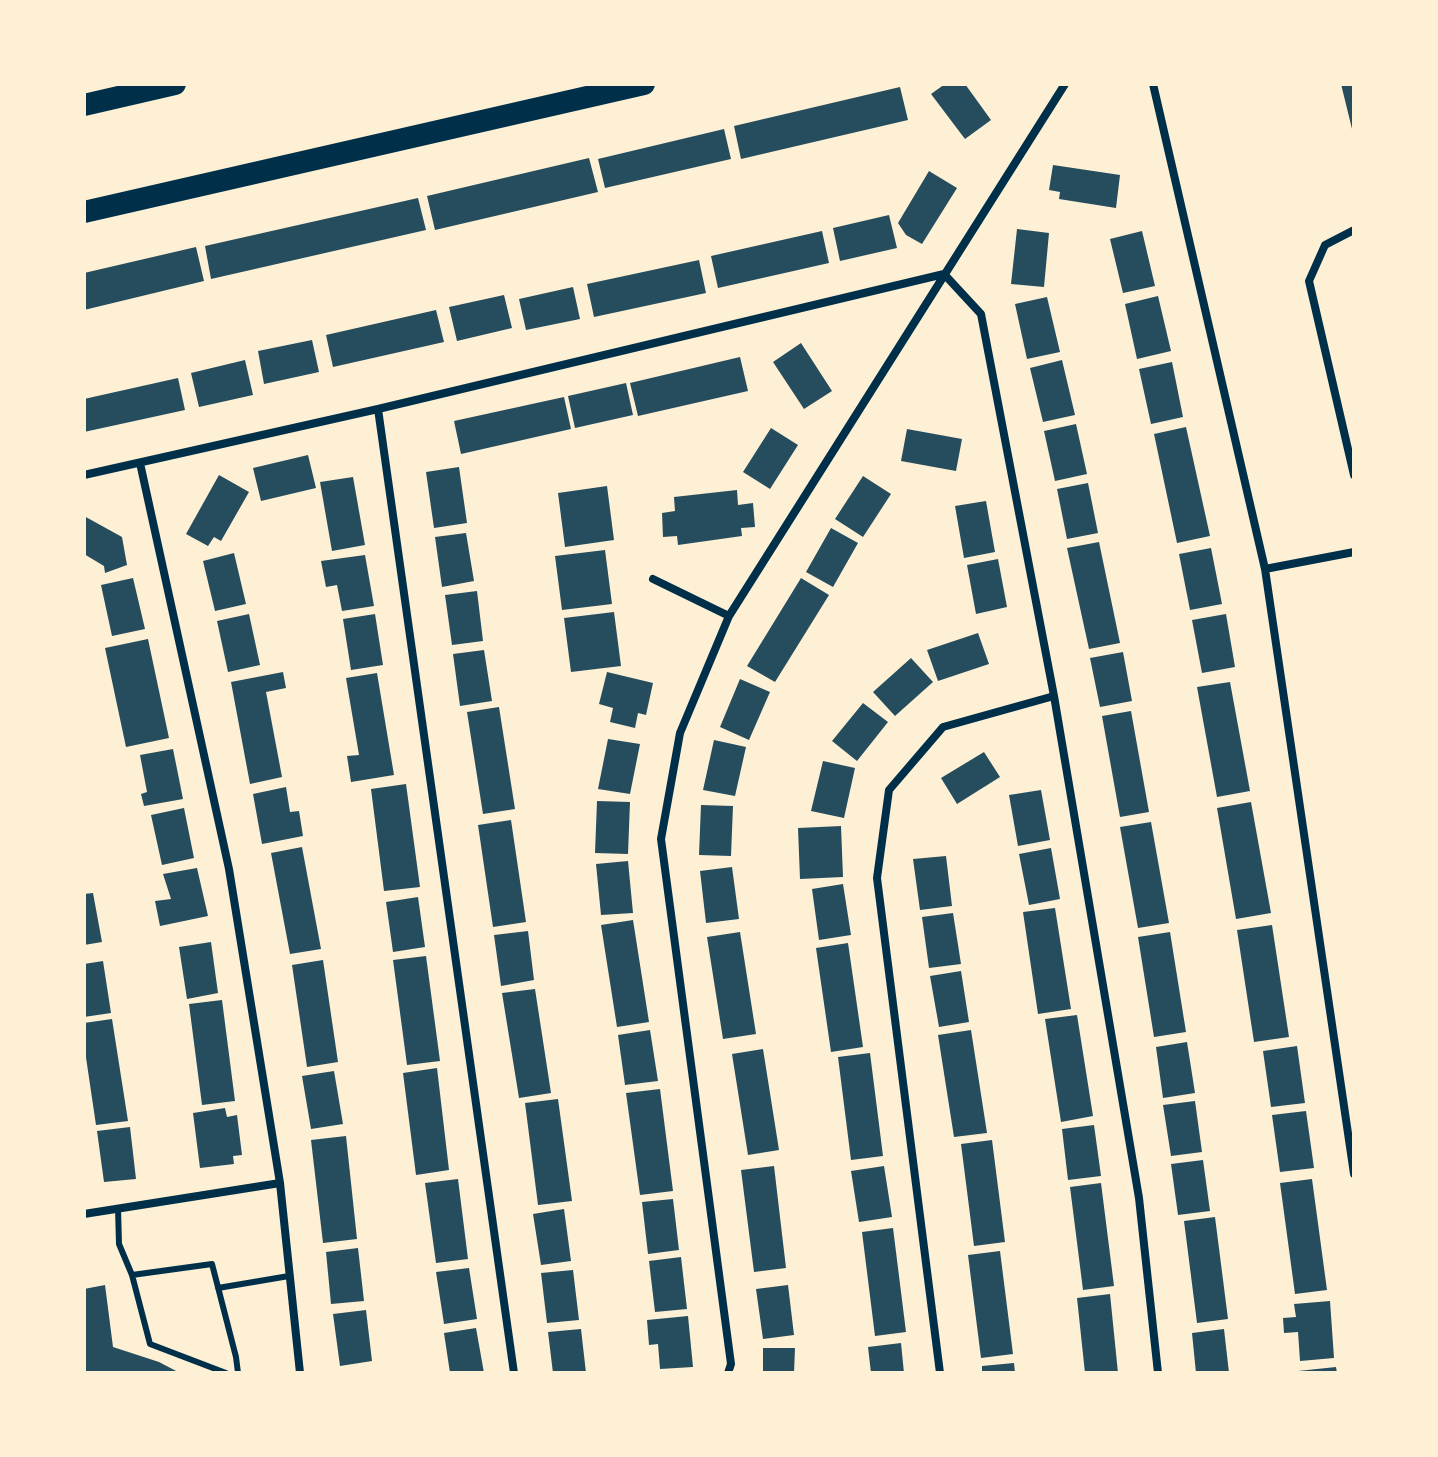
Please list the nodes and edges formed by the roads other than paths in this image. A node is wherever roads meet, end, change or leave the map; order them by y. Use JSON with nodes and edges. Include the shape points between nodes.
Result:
{"nodes":[{"id":1,"x":175,"y":84,"type":"edge"},
{"id":2,"x":644,"y":84,"type":"edge"},
{"id":3,"x":1065,"y":84,"type":"edge"},
{"id":4,"x":1153,"y":84,"type":"edge"},
{"id":5,"x":84,"y":105,"type":"edge"},
{"id":6,"x":84,"y":212,"type":"edge"},
{"id":7,"x":1354,"y":230,"type":"edge"},
{"id":8,"x":944,"y":274,"type":"junction"},
{"id":9,"x":378,"y":409,"type":"junction"},
{"id":10,"x":140,"y":463,"type":"junction"},
{"id":11,"x":84,"y":475,"type":"edge"},
{"id":12,"x":1354,"y":475,"type":"edge"},
{"id":13,"x":1354,"y":552,"type":"edge"},
{"id":14,"x":1265,"y":569,"type":"junction"},
{"id":15,"x":653,"y":579,"type":"dead end"},
{"id":16,"x":729,"y":616,"type":"junction"},
{"id":17,"x":1054,"y":696,"type":"junction"},
{"id":18,"x":1354,"y":1174,"type":"edge"},
{"id":19,"x":280,"y":1183,"type":"junction"},
{"id":20,"x":118,"y":1208,"type":"junction"},
{"id":21,"x":84,"y":1214,"type":"edge"},
{"id":22,"x":132,"y":1275,"type":"junction"},
{"id":23,"x":289,"y":1276,"type":"junction"},
{"id":24,"x":218,"y":1288,"type":"junction"},
{"id":25,"x":226,"y":1373,"type":"edge"},
{"id":26,"x":238,"y":1373,"type":"edge"},
{"id":27,"x":300,"y":1373,"type":"edge"},
{"id":28,"x":514,"y":1373,"type":"edge"},
{"id":29,"x":728,"y":1373,"type":"edge"},
{"id":30,"x":940,"y":1373,"type":"edge"},
{"id":31,"x":1158,"y":1373,"type":"edge"}],
"edges":[{"from":1,"to":5,"type":"highway"},
{"from":2,"to":6,"type":"highway"},
{"from":3,"to":8,"type":"street"},
{"from":4,"to":14,"type":"street"},
{"from":7,"to":12,"type":"street","via":[[1325,245],[1309,281]]},
{"from":8,"to":9,"type":"street"},
{"from":8,"to":16,"type":"street"},
{"from":8,"to":17,"type":"street","via":[[981,314]]},
{"from":9,"to":10,"type":"street"},
{"from":9,"to":28,"type":"street"},
{"from":10,"to":11,"type":"street"},
{"from":10,"to":19,"type":"street","via":[[229,869]]},
{"from":13,"to":14,"type":"street"},
{"from":14,"to":18,"type":"street"},
{"from":15,"to":16,"type":"street"},
{"from":16,"to":29,"type":"street","via":[[680,733],[661,839],[731,1364]]},
{"from":17,"to":30,"type":"street","via":[[943,727],[889,790],[877,878]]},
{"from":17,"to":31,"type":"street","via":[[1139,1198]]},
{"from":19,"to":20,"type":"street"},
{"from":19,"to":23,"type":"street"},
{"from":20,"to":21,"type":"street"},
{"from":20,"to":22,"type":"lane","via":[[119,1244]]},
{"from":22,"to":24,"type":"lane","via":[[212,1264]]},
{"from":22,"to":25,"type":"lane","via":[[150,1344]]},
{"from":23,"to":24,"type":"lane"},
{"from":23,"to":27,"type":"street"},
{"from":24,"to":26,"type":"lane"}]}
